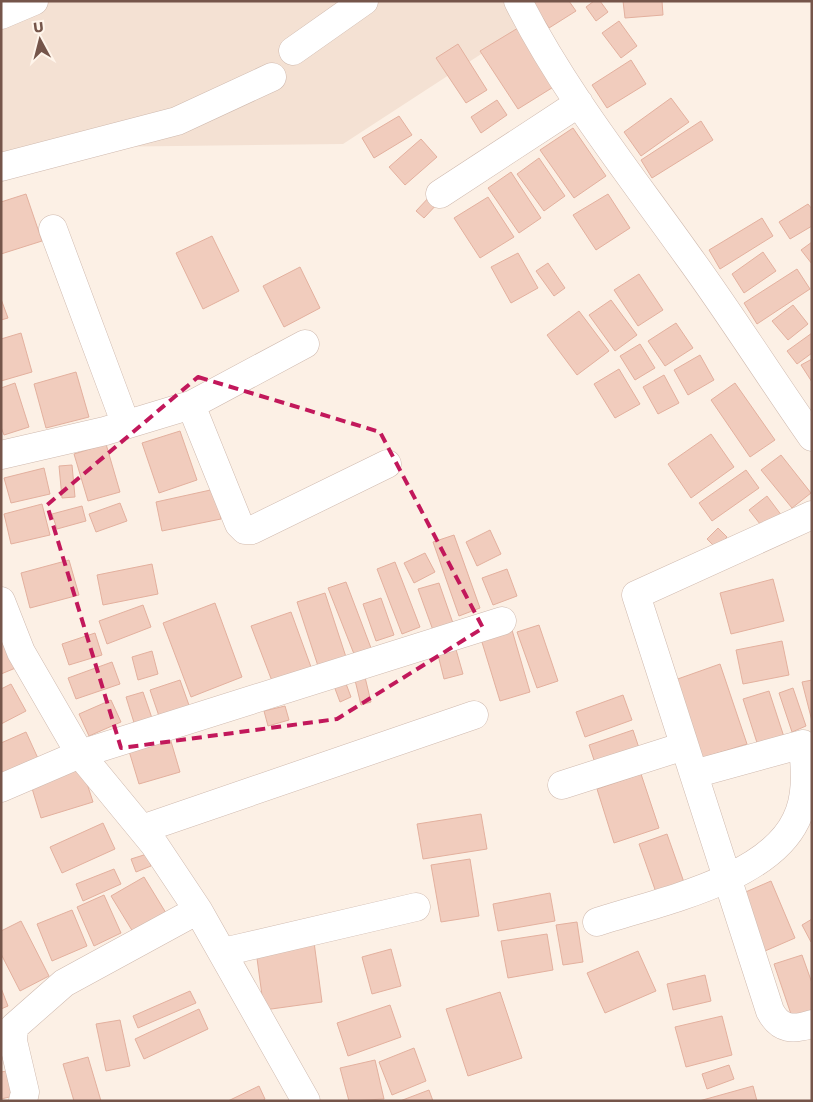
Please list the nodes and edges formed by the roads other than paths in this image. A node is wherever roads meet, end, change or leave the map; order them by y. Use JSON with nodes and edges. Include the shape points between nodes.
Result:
{"nodes":[{"id":1,"x":34,"y":1,"type":"edge"},
{"id":2,"x":364,"y":1,"type":"edge"},
{"id":3,"x":518,"y":1,"type":"edge"},
{"id":4,"x":1,"y":15,"type":"edge"},
{"id":5,"x":293,"y":51,"type":"dead end"},
{"id":6,"x":272,"y":77,"type":"dead end"},
{"id":7,"x":579,"y":103,"type":"junction"},
{"id":8,"x":1,"y":167,"type":"edge"},
{"id":9,"x":440,"y":194,"type":"dead end"},
{"id":10,"x":53,"y":229,"type":"dead end"},
{"id":11,"x":305,"y":344,"type":"dead end"},
{"id":12,"x":191,"y":405,"type":"junction"},
{"id":13,"x":126,"y":425,"type":"junction"},
{"id":14,"x":812,"y":437,"type":"edge"},
{"id":15,"x":1,"y":455,"type":"edge"},
{"id":16,"x":387,"y":464,"type":"dead end"},
{"id":17,"x":812,"y":515,"type":"edge"},
{"id":18,"x":1,"y":602,"type":"edge"},
{"id":19,"x":502,"y":620,"type":"dead end"},
{"id":20,"x":474,"y":716,"type":"dead end"},
{"id":21,"x":807,"y":743,"type":"edge"},
{"id":22,"x":684,"y":746,"type":"junction"},
{"id":23,"x":80,"y":754,"type":"junction"},
{"id":24,"x":694,"y":774,"type":"junction"},
{"id":25,"x":562,"y":784,"type":"dead end"},
{"id":26,"x":1,"y":788,"type":"edge"},
{"id":27,"x":142,"y":829,"type":"junction"},
{"id":28,"x":728,"y":879,"type":"junction"},
{"id":29,"x":416,"y":907,"type":"dead end"},
{"id":30,"x":198,"y":910,"type":"junction"},
{"id":31,"x":597,"y":922,"type":"dead end"},
{"id":32,"x":223,"y":952,"type":"junction"},
{"id":33,"x":812,"y":1024,"type":"edge"},
{"id":34,"x":8,"y":1029,"type":"edge"},
{"id":35,"x":23,"y":1101,"type":"edge"},
{"id":36,"x":306,"y":1101,"type":"edge"}],
"edges":[{"from":1,"to":4,"type":"street"},
{"from":2,"to":5,"type":"street"},
{"from":3,"to":7,"type":"street"},
{"from":6,"to":8,"type":"street","via":[[177,121]]},
{"from":7,"to":9,"type":"street"},
{"from":7,"to":14,"type":"street"},
{"from":10,"to":13,"type":"street"},
{"from":11,"to":12,"type":"street"},
{"from":12,"to":13,"type":"street"},
{"from":12,"to":16,"type":"street","via":[[239,524],[245,530],[252,530]]},
{"from":13,"to":15,"type":"street"},
{"from":17,"to":22,"type":"street","via":[[636,595]]},
{"from":18,"to":23,"type":"street","via":[[22,652]]},
{"from":19,"to":23,"type":"street"},
{"from":20,"to":27,"type":"street"},
{"from":21,"to":24,"type":"street"},
{"from":21,"to":28,"type":"street","via":[[804,792],[797,818],[783,840],[766,856]]},
{"from":22,"to":24,"type":"street"},
{"from":22,"to":25,"type":"street"},
{"from":23,"to":26,"type":"street"},
{"from":23,"to":27,"type":"street"},
{"from":24,"to":28,"type":"street"},
{"from":27,"to":30,"type":"street"},
{"from":28,"to":31,"type":"street"},
{"from":28,"to":33,"type":"street","via":[[770,1012],[775,1020],[791,1028]]},
{"from":29,"to":32,"type":"street"},
{"from":30,"to":32,"type":"street"},
{"from":30,"to":34,"type":"street","via":[[64,984]]},
{"from":32,"to":36,"type":"street"},
{"from":34,"to":35,"type":"street","via":[[25,1092]]}]}
